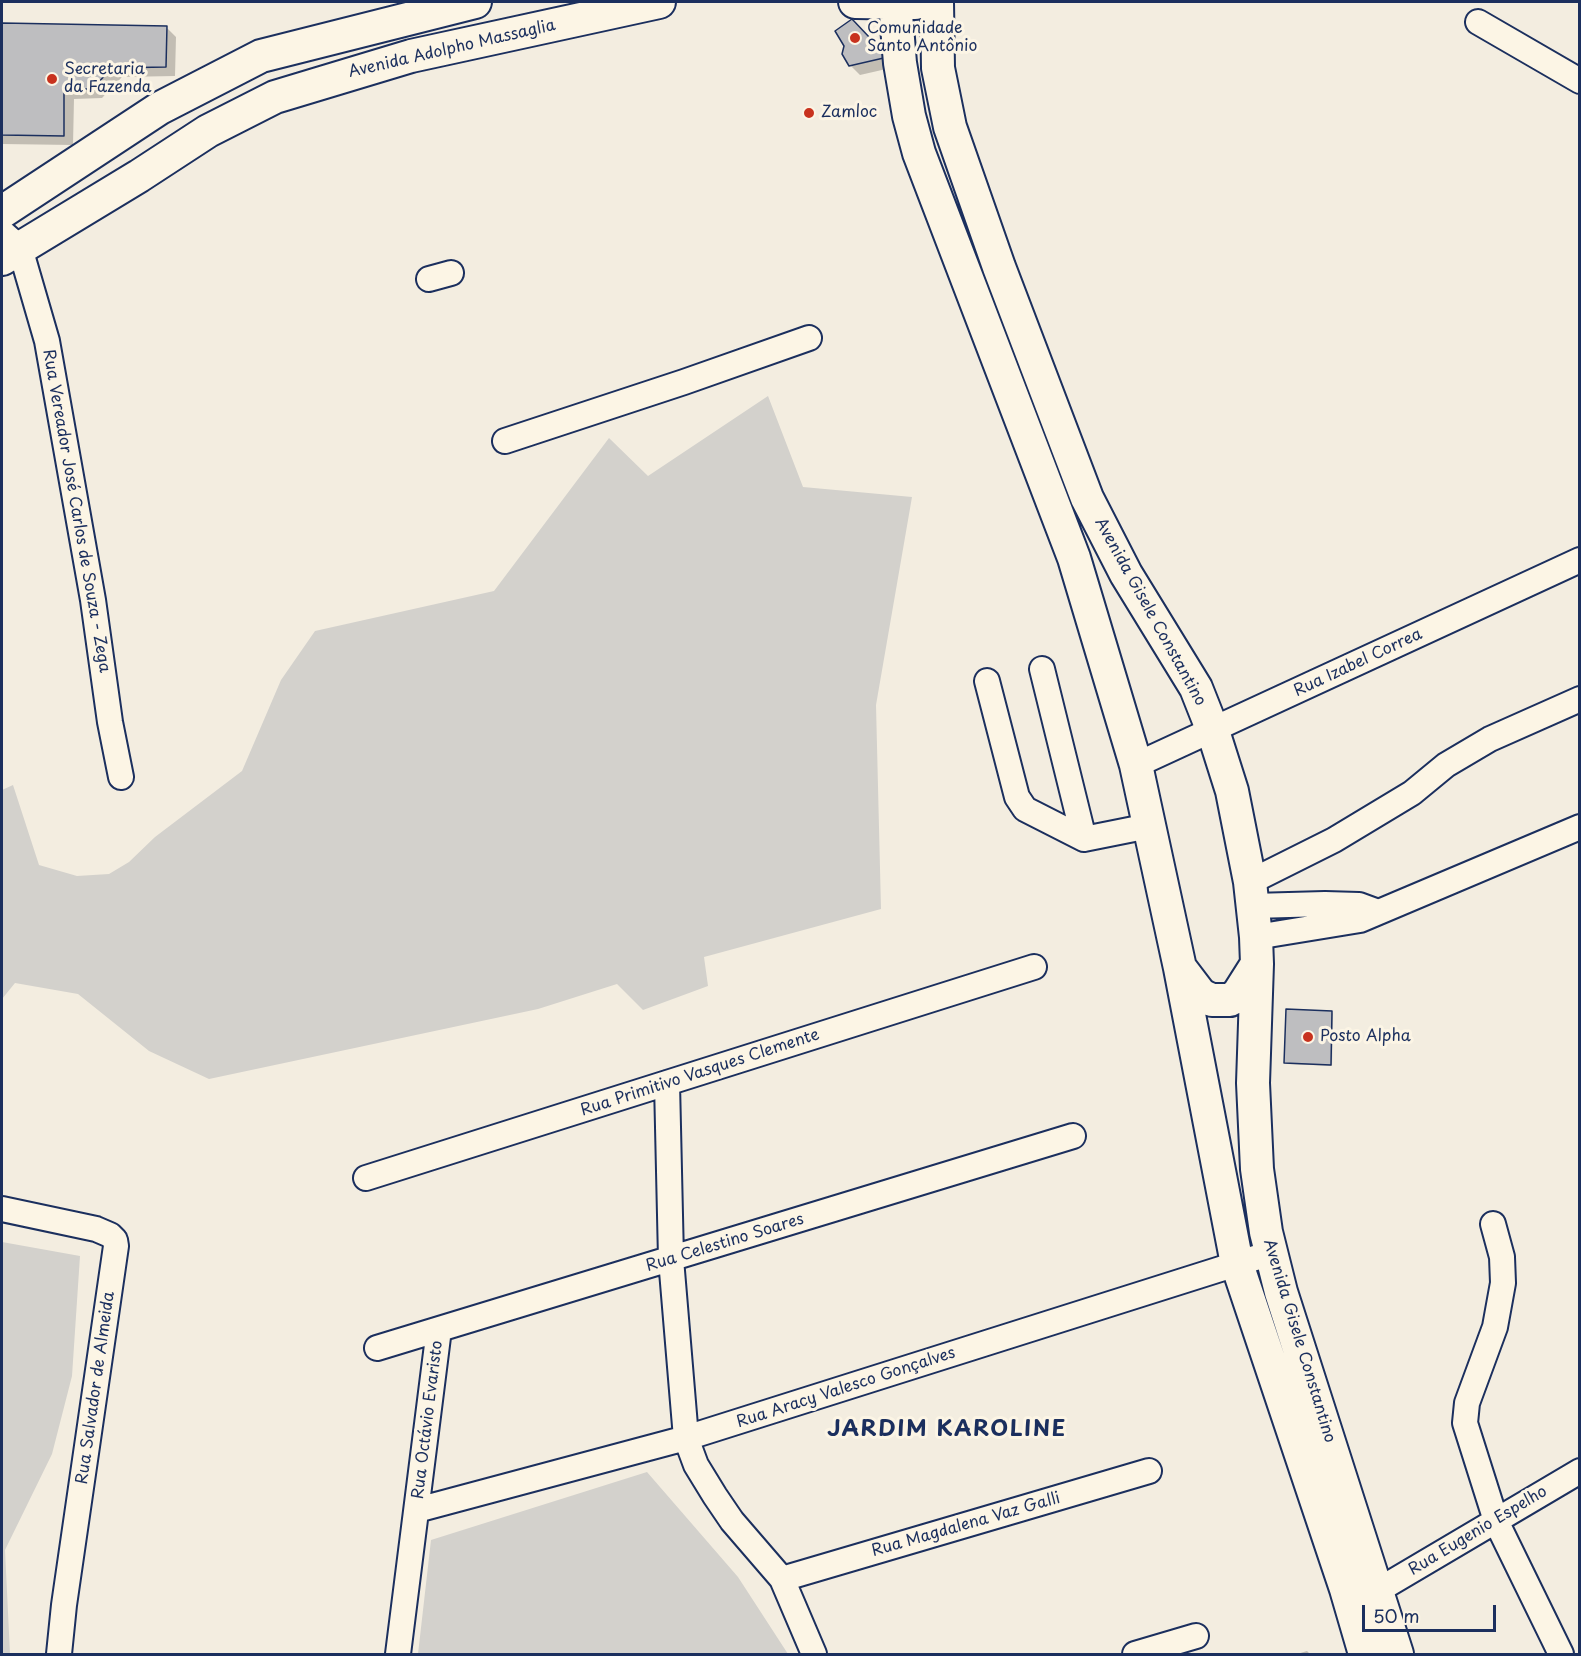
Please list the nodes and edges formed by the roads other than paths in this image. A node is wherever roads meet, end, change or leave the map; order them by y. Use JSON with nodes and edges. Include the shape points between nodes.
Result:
{"nodes":[{"id":1,"x":475,"y":2,"type":"edge"},
{"id":2,"x":659,"y":2,"type":"edge"},
{"id":3,"x":855,"y":2,"type":"edge"},
{"id":4,"x":895,"y":2,"type":"edge"},
{"id":5,"x":937,"y":2,"type":"edge"},
{"id":6,"x":1478,"y":22,"type":"dead end"},
{"id":7,"x":1580,"y":81,"type":"edge"},
{"id":8,"x":2,"y":212,"type":"edge"},
{"id":9,"x":8,"y":246,"type":"edge"},
{"id":10,"x":809,"y":338,"type":"dead end"},
{"id":11,"x":505,"y":441,"type":"dead end"},
{"id":12,"x":1580,"y":560,"type":"edge"},
{"id":13,"x":1042,"y":669,"type":"dead end"},
{"id":14,"x":987,"y":681,"type":"dead end"},
{"id":15,"x":1580,"y":699,"type":"edge"},
{"id":16,"x":1213,"y":730,"type":"junction"},
{"id":17,"x":1136,"y":765,"type":"junction"},
{"id":18,"x":121,"y":777,"type":"dead end"},
{"id":19,"x":1149,"y":826,"type":"junction"},
{"id":20,"x":1580,"y":827,"type":"edge"},
{"id":21,"x":1084,"y":839,"type":"junction"},
{"id":22,"x":1252,"y":894,"type":"junction"},
{"id":23,"x":1378,"y":912,"type":"junction"},
{"id":24,"x":1257,"y":951,"type":"junction"},
{"id":25,"x":1034,"y":967,"type":"dead end"},
{"id":26,"x":1180,"y":968,"type":"junction"},
{"id":27,"x":667,"y":1083,"type":"junction"},
{"id":28,"x":1072,"y":1136,"type":"dead end"},
{"id":29,"x":366,"y":1178,"type":"dead end"},
{"id":30,"x":2,"y":1209,"type":"edge"},
{"id":31,"x":1493,"y":1224,"type":"dead end"},
{"id":32,"x":1272,"y":1253,"type":"junction"},
{"id":33,"x":671,"y":1260,"type":"junction"},
{"id":34,"x":1237,"y":1264,"type":"junction"},
{"id":35,"x":439,"y":1329,"type":"junction"},
{"id":36,"x":377,"y":1348,"type":"dead end"},
{"id":37,"x":686,"y":1438,"type":"junction"},
{"id":38,"x":1149,"y":1471,"type":"dead end"},
{"id":39,"x":1580,"y":1471,"type":"edge"},
{"id":40,"x":417,"y":1510,"type":"junction"},
{"id":41,"x":1496,"y":1521,"type":"junction"},
{"id":42,"x":782,"y":1579,"type":"junction"},
{"id":43,"x":1377,"y":1591,"type":"junction"},
{"id":44,"x":1196,"y":1636,"type":"dead end"},
{"id":45,"x":59,"y":1654,"type":"edge"},
{"id":46,"x":398,"y":1654,"type":"edge"},
{"id":47,"x":814,"y":1654,"type":"edge"},
{"id":48,"x":1135,"y":1654,"type":"edge"},
{"id":49,"x":1365,"y":1654,"type":"edge"},
{"id":50,"x":1397,"y":1654,"type":"edge"},
{"id":51,"x":1561,"y":1654,"type":"edge"}],
"edges":[{"from":1,"to":8,"type":"main road","via":[[261,56],[160,108]]},
{"from":2,"to":9,"type":"main road","name":"Avenida Adolpho Massaglia","via":[[411,56],[275,97]]},
{"from":3,"to":4,"type":"main road"},
{"from":4,"to":5,"type":"main road"},
{"from":4,"to":17,"type":"main road","name":"Avenida Gisele Constantino","via":[[900,63],[919,153],[1074,558]]},
{"from":5,"to":16,"type":"main road","name":"Avenida Gisele Constantino","via":[[938,68],[950,127],[1086,498],[1126,574],[1196,688]]},
{"from":6,"to":7,"type":"street"},
{"from":9,"to":18,"type":"street","name":"Rua Vereador José Carlos de Souza - Zega","via":[[47,340]]},
{"from":10,"to":11,"type":"street"},
{"from":12,"to":16,"type":"street","name":"Rua Izabel Correa"},
{"from":13,"to":21,"type":"street"},
{"from":14,"to":21,"type":"street","via":[[1017,797],[1025,809]]},
{"from":15,"to":22,"type":"street","via":[[1490,739],[1446,765],[1412,793]]},
{"from":16,"to":17,"type":"street","name":"Rua Izabel Correa"},
{"from":16,"to":22,"type":"main road","name":"Avenida Gisele Constantino","via":[[1232,790]]},
{"from":17,"to":19,"type":"main road","name":"Avenida Gisele Constantino"},
{"from":19,"to":21,"type":"street"},
{"from":19,"to":26,"type":"main road","name":"Avenida Gisele Constantino"},
{"from":20,"to":23,"type":"street"},
{"from":22,"to":23,"type":"street","via":[[1359,905]]},
{"from":22,"to":24,"type":"main road","name":"Avenida Gisele Constantino"},
{"from":23,"to":24,"type":"street"},
{"from":24,"to":26,"type":"main road","via":[[1238,994],[1230,1000],[1212,1000],[1200,994]]},
{"from":24,"to":32,"type":"main road","name":"Avenida Gisele Constantino","via":[[1253,1083],[1257,1169]]},
{"from":25,"to":27,"type":"street","name":"Rua Primitivo Vasques Clemente"},
{"from":26,"to":34,"type":"main road","name":"Avenida Gisele Constantino"},
{"from":27,"to":29,"type":"street","name":"Rua Primitivo Vasques Clemente"},
{"from":27,"to":33,"type":"street"},
{"from":28,"to":33,"type":"street","name":"Rua Celestino Soares"},
{"from":30,"to":45,"type":"street","name":"Rua Salvador de Almeida","via":[[96,1229],[110,1235],[116,1246]]},
{"from":31,"to":41,"type":"street","via":[[1502,1257],[1503,1283],[1494,1327],[1467,1402],[1466,1423]]},
{"from":32,"to":34,"type":"street","name":"Rua Aracy Valesco Gonçalves"},
{"from":32,"to":43,"type":"main road","name":"Avenida Gisele Constantino"},
{"from":33,"to":35,"type":"street","name":"Rua Celestino Soares"},
{"from":33,"to":37,"type":"street"},
{"from":34,"to":37,"type":"street","name":"Rua Aracy Valesco Gonçalves"},
{"from":34,"to":49,"type":"main road","name":"Avenida Gisele Constantino"},
{"from":35,"to":36,"type":"street","name":"Rua Celestino Soares"},
{"from":35,"to":40,"type":"street","name":"Rua Octávio Evaristo"},
{"from":37,"to":40,"type":"street","name":"Rua Aracy Valesco Gonçalves"},
{"from":37,"to":42,"type":"street","via":[[696,1465],[732,1521]]},
{"from":38,"to":42,"type":"street","name":"Rua Magdalena Vaz Galli"},
{"from":39,"to":41,"type":"street","name":"Rua Eugenio Espelho"},
{"from":40,"to":46,"type":"street"},
{"from":41,"to":43,"type":"street","name":"Rua Eugenio Espelho"},
{"from":41,"to":51,"type":"street"},
{"from":42,"to":47,"type":"street"},
{"from":43,"to":50,"type":"main road","name":"Avenida Gisele Constantino"},
{"from":44,"to":48,"type":"street"}]}
